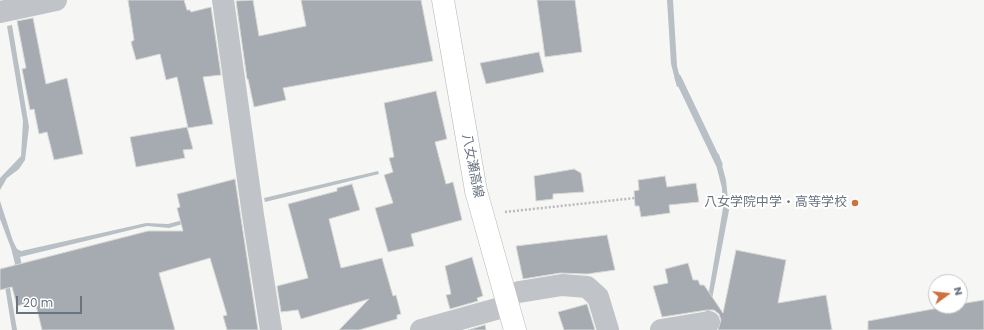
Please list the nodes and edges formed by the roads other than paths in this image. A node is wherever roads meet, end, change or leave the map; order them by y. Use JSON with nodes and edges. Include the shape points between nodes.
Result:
{"nodes":[{"id":1,"x":56,"y":0,"type":"edge"},
{"id":2,"x":223,"y":0,"type":"edge"},
{"id":3,"x":443,"y":0,"type":"edge"},
{"id":4,"x":0,"y":12,"type":"edge"},
{"id":5,"x":513,"y":299,"type":"junction"},
{"id":6,"x":709,"y":322,"type":"dead end"},
{"id":7,"x":272,"y":330,"type":"edge"},
{"id":8,"x":421,"y":330,"type":"edge"},
{"id":9,"x":515,"y":330,"type":"edge"},
{"id":10,"x":608,"y":330,"type":"edge"},
{"id":11,"x":661,"y":330,"type":"edge"}],
"edges":[{"from":1,"to":4,"type":"street"},
{"from":2,"to":7,"type":"street"},
{"from":3,"to":5,"type":"main road","name":"八女瀬高線","via":[[476,191]]},
{"from":5,"to":8,"type":"street"},
{"from":5,"to":9,"type":"main road","name":"八女瀬高線"},
{"from":5,"to":10,"type":"street","via":[[562,285],[587,287],[598,297]]},
{"from":6,"to":11,"type":"street"}]}
